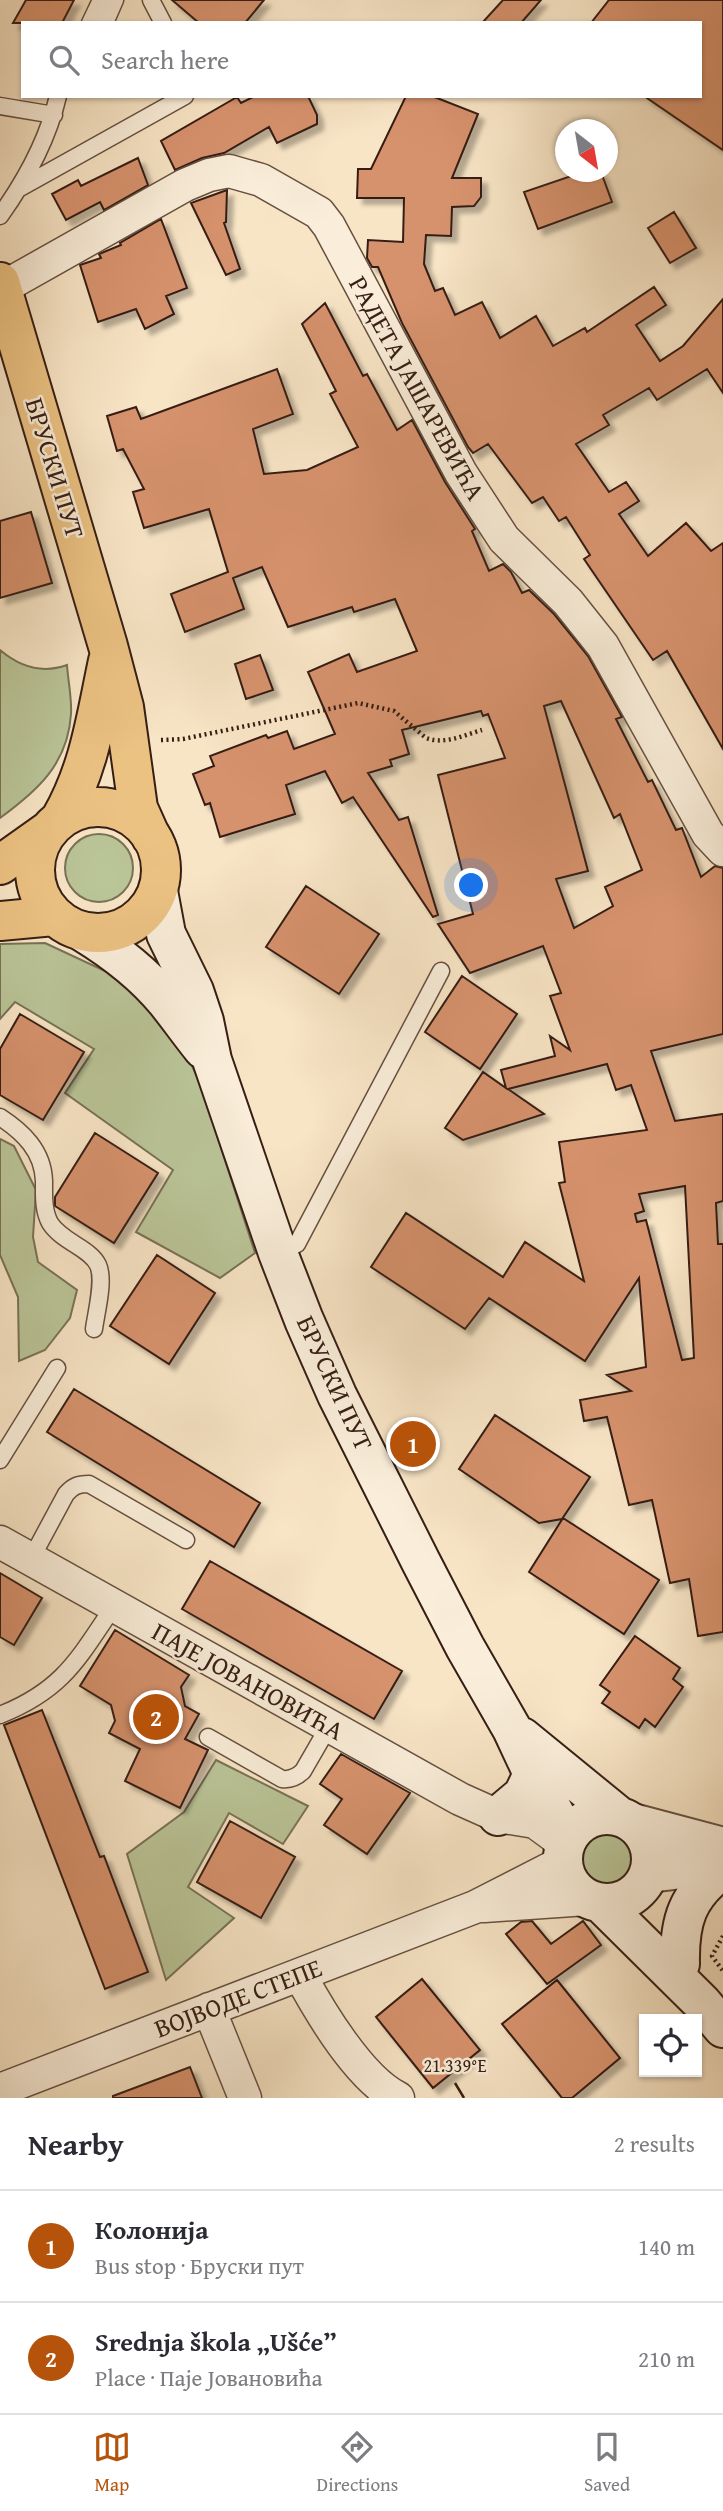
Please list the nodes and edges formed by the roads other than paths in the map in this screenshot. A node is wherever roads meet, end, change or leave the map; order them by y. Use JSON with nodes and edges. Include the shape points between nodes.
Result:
{"nodes":[{"id":1,"x":101,"y":0,"type":"edge"},
{"id":2,"x":114,"y":0,"type":"edge"},
{"id":3,"x":151,"y":0,"type":"edge"},
{"id":4,"x":91,"y":21,"type":"edge"},
{"id":5,"x":106,"y":21,"type":"edge"},
{"id":6,"x":162,"y":21,"type":"edge"},
{"id":7,"x":58,"y":98,"type":"edge"},
{"id":8,"x":181,"y":98,"type":"edge"},
{"id":9,"x":0,"y":106,"type":"edge"},
{"id":10,"x":54,"y":115,"type":"junction"},
{"id":11,"x":20,"y":188,"type":"junction"},
{"id":12,"x":0,"y":216,"type":"edge"},
{"id":13,"x":1,"y":285,"type":"edge"},
{"id":14,"x":108,"y":651,"type":"junction"},
{"id":15,"x":55,"y":825,"type":"junction"},
{"id":16,"x":151,"y":837,"type":"junction"},
{"id":17,"x":723,"y":850,"type":"edge"},
{"id":18,"x":0,"y":865,"type":"edge"},
{"id":19,"x":158,"y":891,"type":"junction"},
{"id":20,"x":0,"y":921,"type":"edge"},
{"id":21,"x":68,"y":924,"type":"junction"},
{"id":22,"x":441,"y":971,"type":"dead end"},
{"id":23,"x":212,"y":1060,"type":"junction"},
{"id":24,"x":0,"y":1117,"type":"edge"},
{"id":25,"x":278,"y":1254,"type":"junction"},
{"id":26,"x":94,"y":1329,"type":"dead end"},
{"id":27,"x":57,"y":1368,"type":"dead end"},
{"id":28,"x":0,"y":1460,"type":"edge"},
{"id":29,"x":186,"y":1540,"type":"dead end"},
{"id":30,"x":0,"y":1542,"type":"edge"},
{"id":31,"x":31,"y":1559,"type":"junction"},
{"id":32,"x":114,"y":1606,"type":"junction"},
{"id":33,"x":0,"y":1715,"type":"edge"},
{"id":34,"x":329,"y":1726,"type":"junction"},
{"id":35,"x":512,"y":1729,"type":"junction"},
{"id":36,"x":208,"y":1737,"type":"dead end"},
{"id":37,"x":533,"y":1774,"type":"junction"},
{"id":38,"x":498,"y":1816,"type":"junction"},
{"id":39,"x":626,"y":1820,"type":"junction"},
{"id":40,"x":723,"y":1847,"type":"edge"},
{"id":41,"x":565,"y":1850,"type":"junction"},
{"id":42,"x":723,"y":1866,"type":"edge"},
{"id":43,"x":645,"y":1880,"type":"junction"},
{"id":44,"x":594,"y":1901,"type":"junction"},
{"id":45,"x":475,"y":1907,"type":"junction"},
{"id":46,"x":680,"y":1964,"type":"junction"},
{"id":47,"x":300,"y":1975,"type":"junction"},
{"id":48,"x":209,"y":2009,"type":"junction"},
{"id":49,"x":713,"y":2015,"type":"edge"},
{"id":50,"x":0,"y":2090,"type":"edge"},
{"id":51,"x":245,"y":2098,"type":"edge"},
{"id":52,"x":398,"y":2098,"type":"edge"}],
"edges":[{"from":1,"to":4,"type":"lane"},
{"from":2,"to":5,"type":"lane"},
{"from":3,"to":6,"type":"lane"},
{"from":7,"to":10,"type":"lane"},
{"from":8,"to":11,"type":"lane"},
{"from":9,"to":10,"type":"lane"},
{"from":10,"to":11,"type":"lane"},
{"from":11,"to":12,"type":"lane"},
{"from":13,"to":14,"type":"main road","name":"БРУСКИ ПУТ"},
{"from":13,"to":17,"type":"street","name":"РАДЕТА ЈАШАРЕВИЋА","via":[[209,175],[229,171],[261,180],[318,213],[461,473],[504,539],[568,602],[603,646],[708,834]]},
{"from":14,"to":15,"type":"main road","name":"БРУСКИ ПУТ","via":[[85,765],[77,791]]},
{"from":14,"to":16,"type":"main road","name":"БРУСКИ ПУТ","via":[[124,707],[138,808]]},
{"from":15,"to":16,"type":"main road","via":[[80,809],[100,807],[138,821]]},
{"from":15,"to":18,"type":"main road"},
{"from":15,"to":21,"type":"main road","via":[[37,854],[35,880],[44,904]]},
{"from":16,"to":19,"type":"main road","via":[[159,854]]},
{"from":19,"to":21,"type":"main road","via":[[136,921],[119,930],[101,933]]},
{"from":19,"to":23,"type":"main road","name":"БРУСКИ ПУТ","via":[[166,934],[194,991]]},
{"from":20,"to":21,"type":"main road"},
{"from":21,"to":23,"type":"main road","name":"БРУСКИ ПУТ","via":[[126,961],[166,1001]]},
{"from":22,"to":25,"type":"lane","via":[[297,1244]]},
{"from":23,"to":25,"type":"main road","name":"БРУСКИ ПУТ"},
{"from":24,"to":26,"type":"lane","via":[[34,1147],[44,1177],[44,1205],[53,1227],[98,1265]]},
{"from":25,"to":35,"type":"main road","name":"БРУСКИ ПУТ","via":[[337,1395],[465,1647]]},
{"from":27,"to":28,"type":"lane"},
{"from":29,"to":31,"type":"lane","via":[[83,1484],[66,1494]]},
{"from":30,"to":31,"type":"street","name":"ПАЈЕ ЈОВАНОВИЋА"},
{"from":31,"to":32,"type":"street","name":"ПАЈЕ ЈОВАНОВИЋА"},
{"from":32,"to":33,"type":"lane","via":[[63,1677],[32,1701]]},
{"from":32,"to":34,"type":"street","name":"ПАЈЕ ЈОВАНОВИЋА"},
{"from":34,"to":36,"type":"lane","via":[[303,1772],[287,1779]]},
{"from":34,"to":38,"type":"street","name":"ПАЈЕ ЈОВАНОВИЋА"},
{"from":35,"to":37,"type":"main road","name":"БРУСКИ ПУТ"},
{"from":35,"to":39,"type":"main road","name":"БРУСКИ ПУТ"},
{"from":37,"to":38,"type":"main road","via":[[523,1795]]},
{"from":37,"to":41,"type":"main road","name":"БРУСКИ ПУТ"},
{"from":38,"to":41,"type":"street","name":"ПАЈЕ ЈОВАНОВИЋА","via":[[536,1846]]},
{"from":39,"to":40,"type":"main road"},
{"from":39,"to":41,"type":"main road","via":[[605,1815],[591,1819],[578,1826]]},
{"from":39,"to":43,"type":"main road","via":[[641,1831],[650,1851]]},
{"from":41,"to":44,"type":"main road","via":[[566,1877]]},
{"from":41,"to":45,"type":"street","name":"ВОЈВОДЕ СТЕПЕ"},
{"from":42,"to":43,"type":"main road"},
{"from":42,"to":46,"type":"main road","via":[[694,1896],[684,1917]]},
{"from":43,"to":44,"type":"main road","via":[[624,1900]]},
{"from":43,"to":46,"type":"main road","via":[[653,1917]]},
{"from":44,"to":45,"type":"street","name":"ВОЈВОДЕ СТЕПЕ"},
{"from":44,"to":49,"type":"main road"},
{"from":45,"to":47,"type":"street","name":"ВОЈВОДЕ СТЕПЕ"},
{"from":46,"to":49,"type":"main road"},
{"from":47,"to":48,"type":"street","name":"ВОЈВОДЕ СТЕПЕ"},
{"from":47,"to":52,"type":"street","via":[[317,2006],[372,2080]]},
{"from":48,"to":50,"type":"street","name":"ВОЈВОДЕ СТЕПЕ"},
{"from":48,"to":51,"type":"street"}]}
